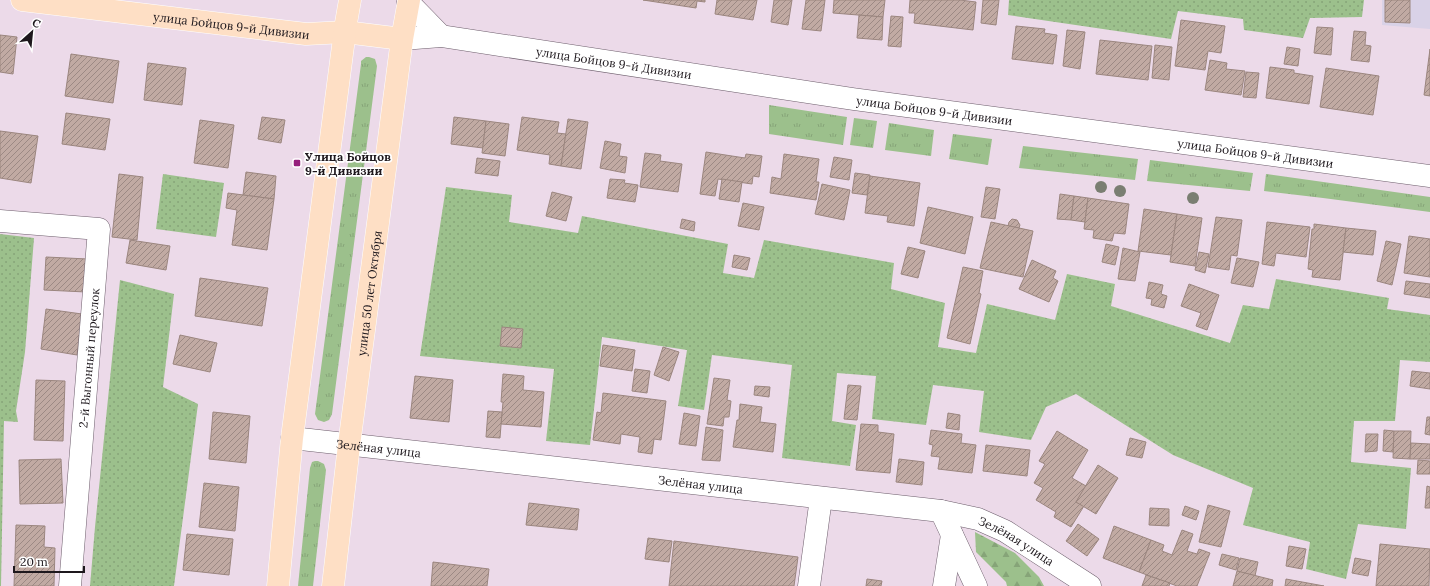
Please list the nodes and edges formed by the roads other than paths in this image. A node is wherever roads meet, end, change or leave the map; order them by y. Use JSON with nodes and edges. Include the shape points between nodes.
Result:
{"nodes":[{"id":1,"x":22,"y":0,"type":"edge"},
{"id":2,"x":350,"y":0,"type":"edge"},
{"id":3,"x":406,"y":1,"type":"edge"},
{"id":4,"x":345,"y":32,"type":"junction"},
{"id":5,"x":441,"y":36,"type":"junction"},
{"id":6,"x":402,"y":39,"type":"junction"},
{"id":7,"x":1430,"y":176,"type":"edge"},
{"id":8,"x":0,"y":221,"type":"edge"},
{"id":9,"x":292,"y":438,"type":"junction"},
{"id":10,"x":349,"y":445,"type":"junction"},
{"id":11,"x":821,"y":498,"type":"junction"},
{"id":12,"x":941,"y":511,"type":"junction"},
{"id":13,"x":952,"y":536,"type":"junction"},
{"id":14,"x":70,"y":586,"type":"edge"},
{"id":15,"x":278,"y":586,"type":"edge"},
{"id":16,"x":333,"y":586,"type":"edge"},
{"id":17,"x":809,"y":586,"type":"edge"},
{"id":18,"x":944,"y":586,"type":"edge"},
{"id":19,"x":976,"y":586,"type":"edge"},
{"id":20,"x":1090,"y":586,"type":"edge"}],
"edges":[{"from":1,"to":4,"type":"main road","name":"улица Бойцов 9-й Дивизии","via":[[306,34]]},
{"from":2,"to":4,"type":"main road"},
{"from":3,"to":5,"type":"street"},
{"from":3,"to":6,"type":"main road","name":"улица 50 лет Октября"},
{"from":4,"to":6,"type":"main road","name":"улица Бойцов 9-й Дивизии"},
{"from":4,"to":9,"type":"main road"},
{"from":5,"to":6,"type":"street","name":"улица Бойцов 9-й Дивизии"},
{"from":5,"to":7,"type":"street","name":"улица Бойцов 9-й Дивизии","via":[[853,99]]},
{"from":6,"to":10,"type":"main road","name":"улица 50 лет Октября"},
{"from":8,"to":14,"type":"street","name":"2-й Выгонный переулок","via":[[99,229]]},
{"from":9,"to":10,"type":"street","name":"Зелёная улица"},
{"from":9,"to":15,"type":"main road"},
{"from":10,"to":11,"type":"street","name":"Зелёная улица"},
{"from":10,"to":16,"type":"main road","name":"улица 50 лет Октября"},
{"from":11,"to":12,"type":"street","name":"Зелёная улица"},
{"from":11,"to":17,"type":"street"},
{"from":12,"to":13,"type":"street"},
{"from":12,"to":20,"type":"street","name":"Зелёная улица","via":[[978,519],[1005,531]]},
{"from":13,"to":18,"type":"street"},
{"from":13,"to":19,"type":"street"}]}
